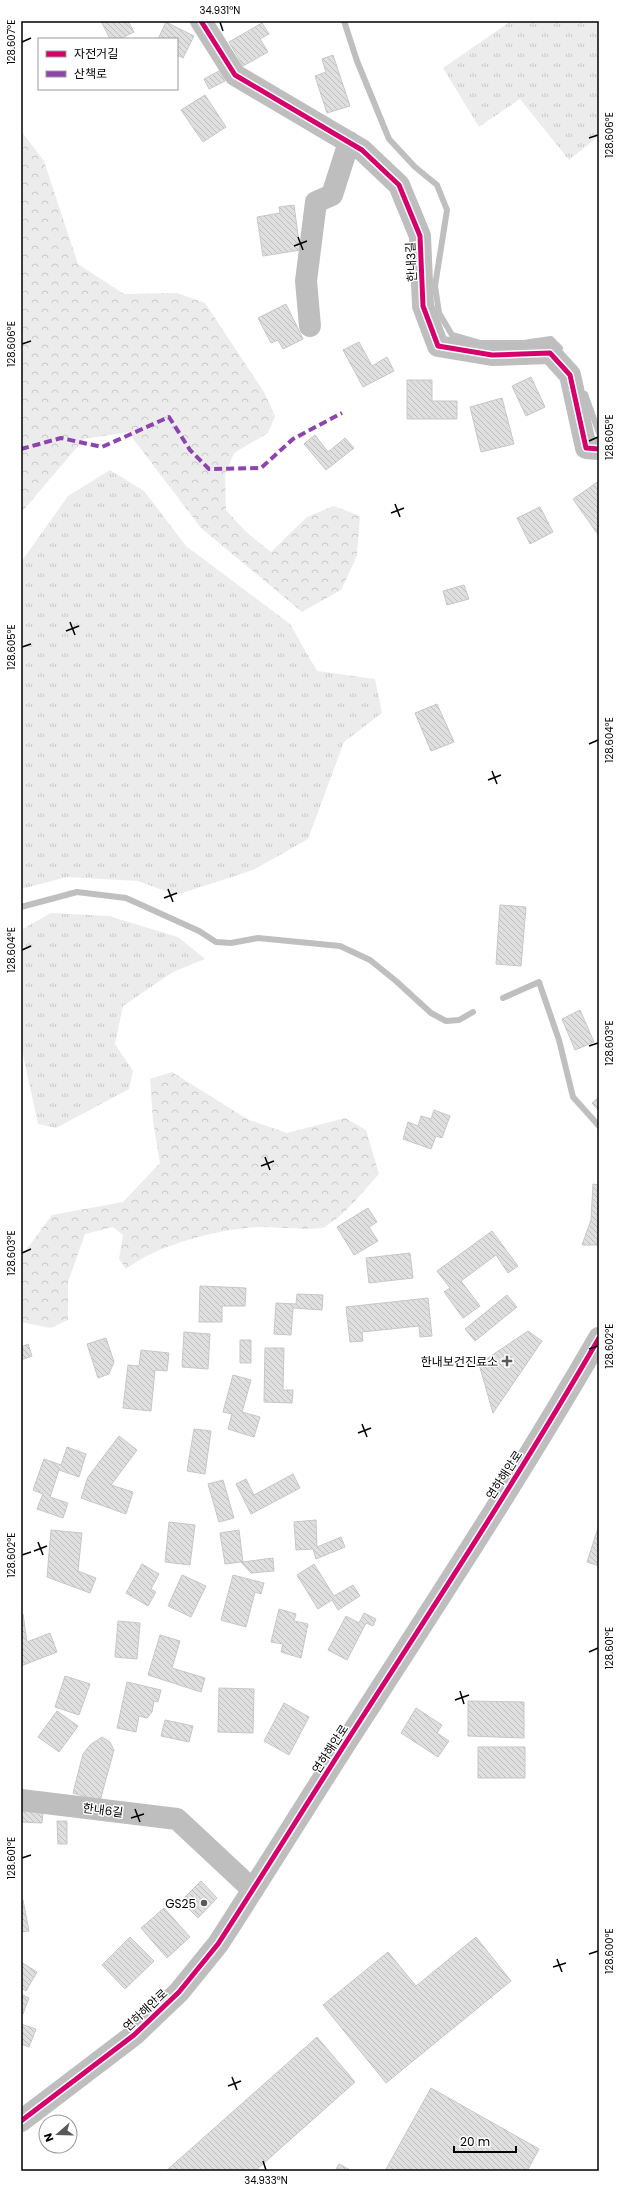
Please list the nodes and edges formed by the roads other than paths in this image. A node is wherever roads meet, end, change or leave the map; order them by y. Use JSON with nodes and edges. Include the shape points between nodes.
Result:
{"nodes":[{"id":1,"x":202,"y":21,"type":"edge"},
{"id":2,"x":349,"y":142,"type":"junction"},
{"id":3,"x":310,"y":326,"type":"dead end"},
{"id":4,"x":592,"y":448,"type":"edge"},
{"id":5,"x":599,"y":1338,"type":"edge"},
{"id":6,"x":21,"y":1800,"type":"edge"},
{"id":7,"x":253,"y":1890,"type":"junction"},
{"id":8,"x":21,"y":2121,"type":"edge"}],
"edges":[{"from":1,"to":2,"type":"street","name":"한내3길","via":[[235,75]]},
{"from":2,"to":3,"type":"street","via":[[332,195],[316,202],[306,281]]},
{"from":2,"to":4,"type":"street","name":"한내3길","via":[[362,150],[400,185],[420,236],[423,306],[438,346],[492,355],[550,353],[570,375]]},
{"from":5,"to":7,"type":"street","name":"연하해안로","via":[[550,1423],[494,1508],[453,1578]]},
{"from":6,"to":7,"type":"street","name":"한내6길","via":[[178,1819]]},
{"from":7,"to":8,"type":"street","name":"연하해안로","via":[[218,1944],[179,1992],[134,2035]]}]}
